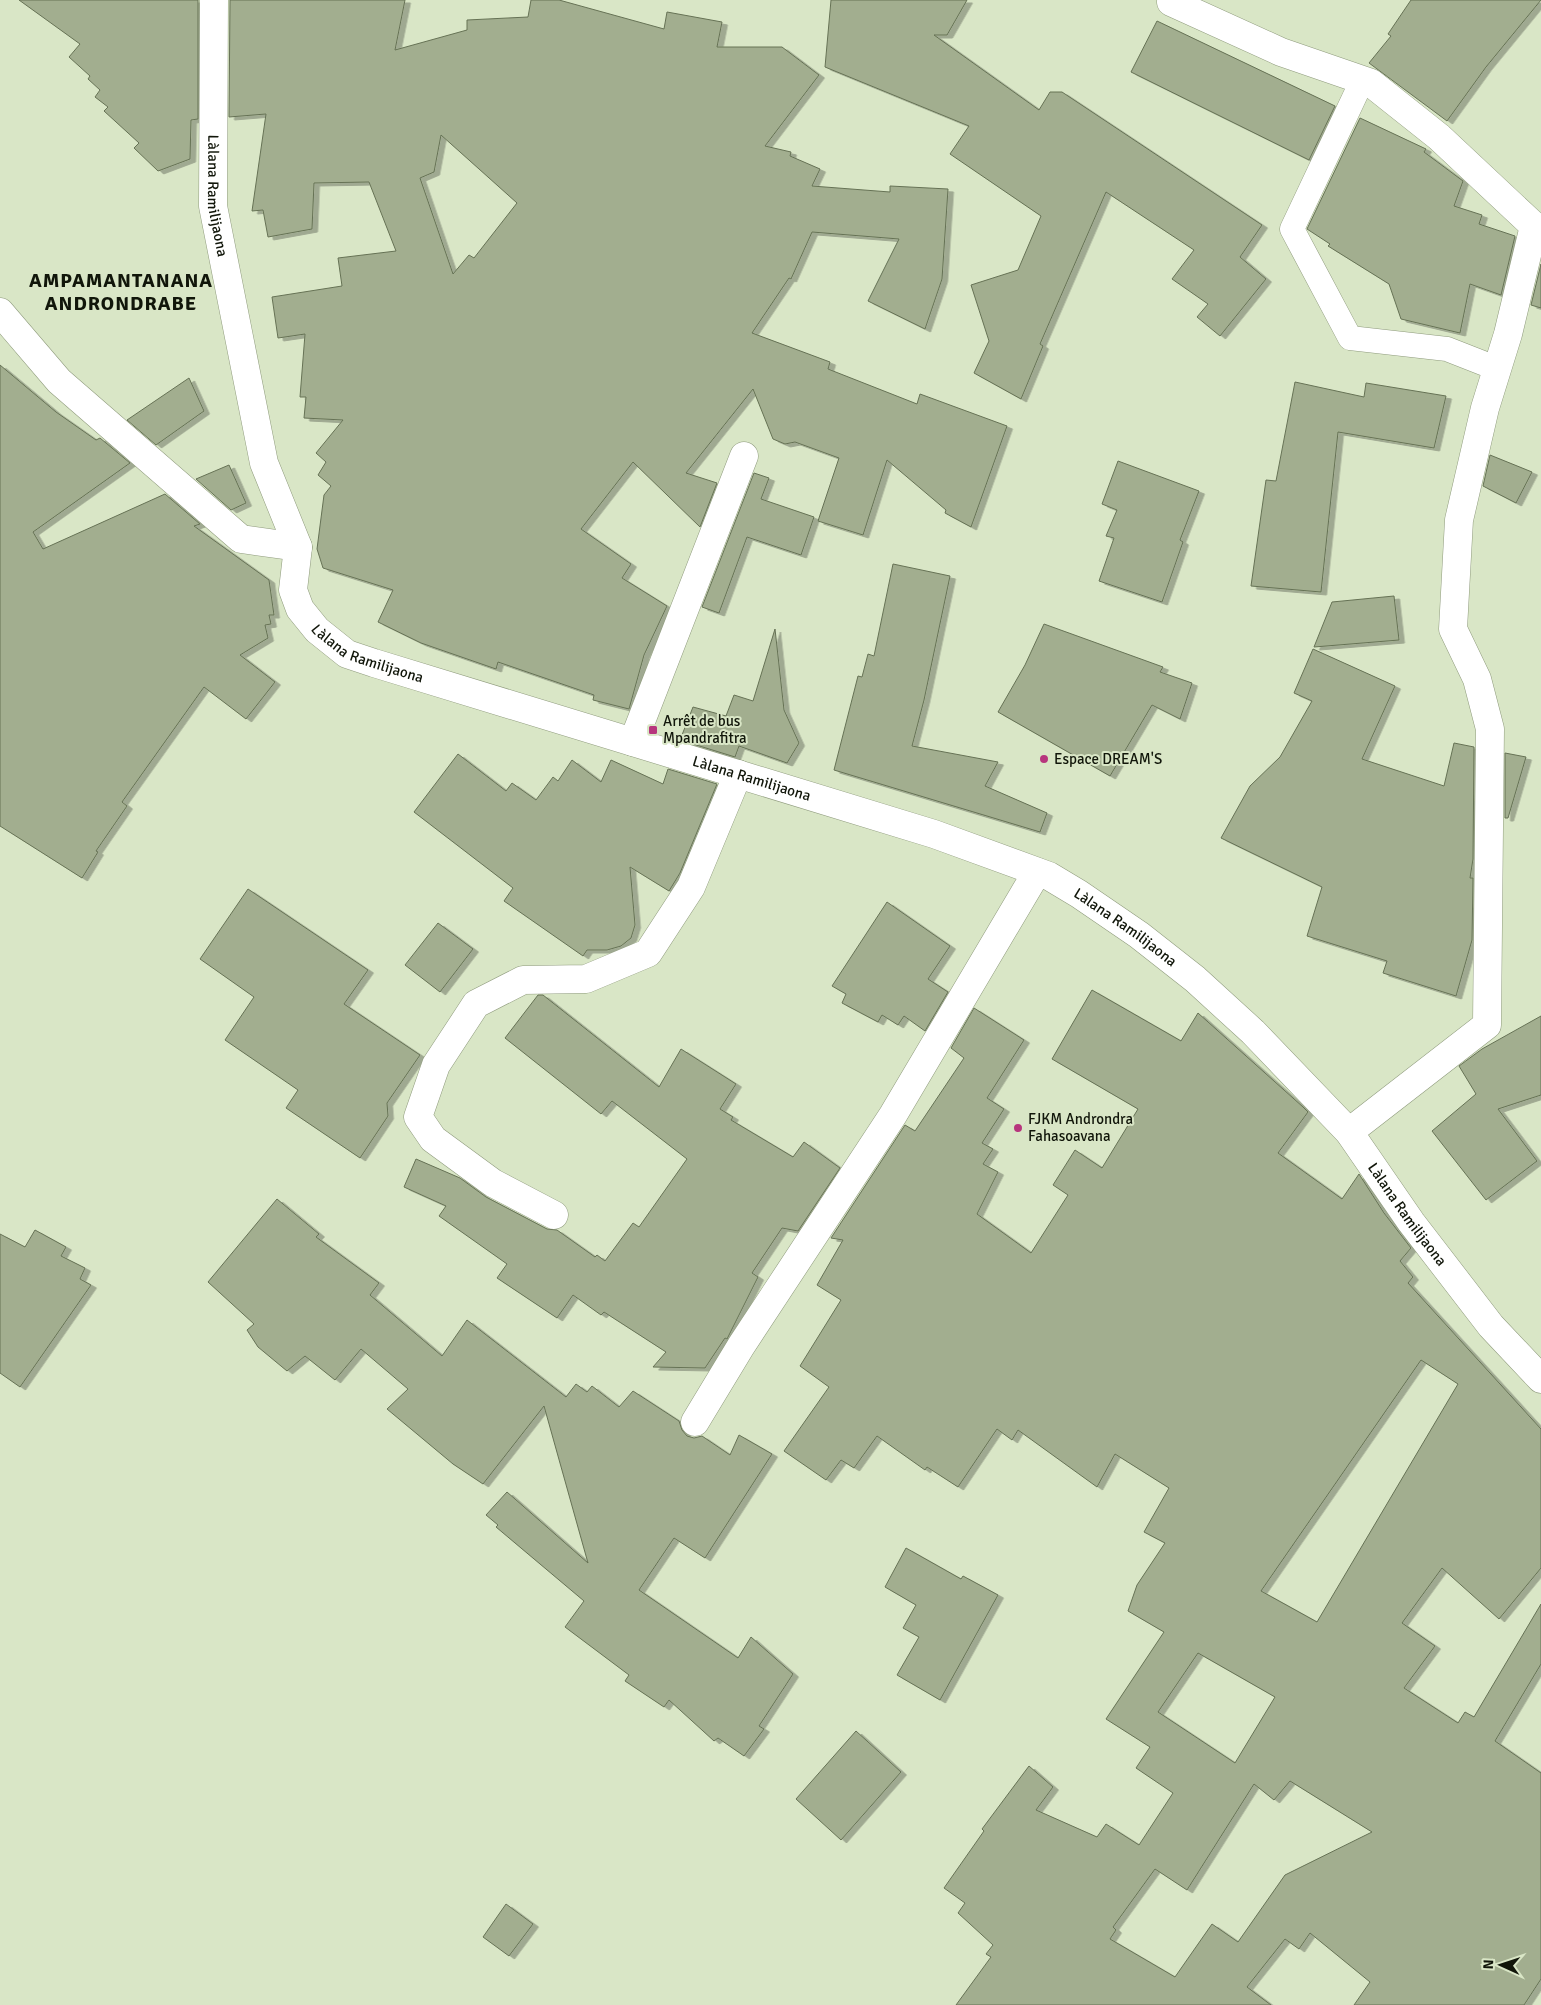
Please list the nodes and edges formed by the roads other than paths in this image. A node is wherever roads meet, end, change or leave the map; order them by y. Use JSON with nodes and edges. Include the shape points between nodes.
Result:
{"nodes":[{"id":1,"x":214,"y":0,"type":"edge"},
{"id":2,"x":1170,"y":1,"type":"edge"},
{"id":3,"x":1362,"y":80,"type":"junction"},
{"id":4,"x":0,"y":312,"type":"edge"},
{"id":5,"x":1498,"y":369,"type":"junction"},
{"id":6,"x":744,"y":456,"type":"dead end"},
{"id":7,"x":298,"y":547,"type":"junction"},
{"id":8,"x":632,"y":742,"type":"junction"},
{"id":9,"x":738,"y":774,"type":"junction"},
{"id":10,"x":1037,"y":872,"type":"junction"},
{"id":11,"x":1349,"y":1132,"type":"junction"},
{"id":12,"x":554,"y":1214,"type":"dead end"},
{"id":13,"x":1541,"y":1379,"type":"edge"},
{"id":14,"x":695,"y":1422,"type":"dead end"}],
"edges":[{"from":1,"to":7,"type":"street","name":"Làlana Ramilijaona","via":[[213,206],[264,463]]},
{"from":2,"to":3,"type":"street","via":[[1281,52]]},
{"from":3,"to":5,"type":"street","via":[[1439,137],[1534,226]]},
{"from":3,"to":5,"type":"lane","via":[[1292,229],[1350,338],[1447,349]]},
{"from":4,"to":7,"type":"street","via":[[59,382],[241,539]]},
{"from":5,"to":11,"type":"street","via":[[1485,408],[1459,520],[1453,629],[1477,679],[1490,729],[1486,1025]]},
{"from":6,"to":8,"type":"street"},
{"from":7,"to":8,"type":"street","name":"Làlana Ramilijaona","via":[[293,590],[300,609],[317,630],[347,654]]},
{"from":8,"to":9,"type":"street","name":"Làlana Ramilijaona"},
{"from":9,"to":10,"type":"street","name":"Làlana Ramilijaona","via":[[934,834]]},
{"from":9,"to":12,"type":"street","via":[[691,888],[648,953],[586,979],[523,980],[476,1004],[436,1065],[418,1117],[432,1139],[493,1183]]},
{"from":10,"to":11,"type":"street","name":"Làlana Ramilijaona","via":[[1079,894],[1195,979],[1253,1032]]},
{"from":10,"to":14,"type":"street","via":[[893,1115],[741,1346]]},
{"from":11,"to":13,"type":"street","name":"Làlana Ramilijaona","via":[[1411,1222],[1491,1326]]}]}
